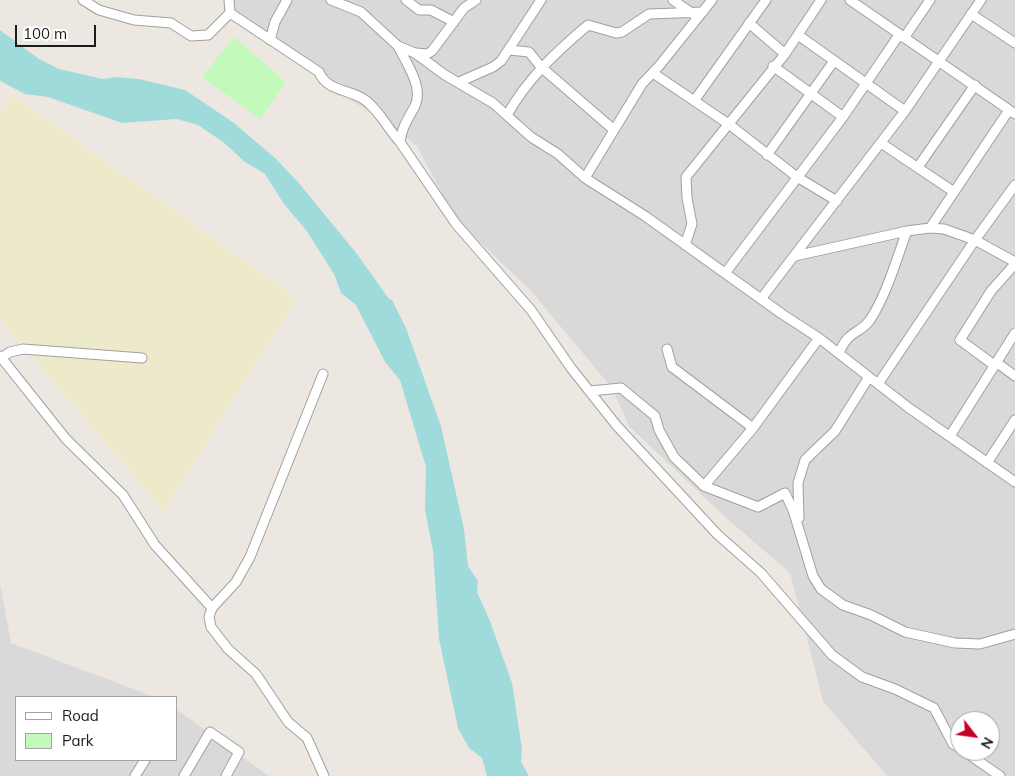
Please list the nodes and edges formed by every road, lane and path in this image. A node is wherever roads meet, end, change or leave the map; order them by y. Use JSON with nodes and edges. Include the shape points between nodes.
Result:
{"nodes":[{"id":1,"x":83,"y":0,"type":"edge"},
{"id":2,"x":229,"y":0,"type":"edge"},
{"id":3,"x":286,"y":0,"type":"edge"},
{"id":4,"x":406,"y":0,"type":"edge"},
{"id":5,"x":432,"y":0,"type":"edge"},
{"id":6,"x":476,"y":0,"type":"edge"},
{"id":7,"x":541,"y":0,"type":"edge"},
{"id":8,"x":673,"y":0,"type":"edge"},
{"id":9,"x":712,"y":0,"type":"edge"},
{"id":10,"x":766,"y":0,"type":"edge"},
{"id":11,"x":821,"y":0,"type":"edge"},
{"id":12,"x":850,"y":0,"type":"edge"},
{"id":13,"x":930,"y":0,"type":"edge"},
{"id":14,"x":981,"y":0,"type":"edge"},
{"id":15,"x":335,"y":1,"type":"edge"},
{"id":16,"x":861,"y":3,"type":"edge"},
{"id":17,"x":426,"y":10,"type":"junction"},
{"id":18,"x":703,"y":12,"type":"junction"},
{"id":19,"x":230,"y":13,"type":"junction"},
{"id":20,"x":693,"y":14,"type":"junction"},
{"id":21,"x":971,"y":14,"type":"junction"},
{"id":22,"x":454,"y":22,"type":"junction"},
{"id":23,"x":749,"y":24,"type":"junction"},
{"id":24,"x":1015,"y":30,"type":"edge"},
{"id":25,"x":798,"y":35,"type":"junction"},
{"id":26,"x":901,"y":36,"type":"junction"},
{"id":27,"x":270,"y":40,"type":"junction"},
{"id":28,"x":1012,"y":41,"type":"edge"},
{"id":29,"x":398,"y":46,"type":"junction"},
{"id":30,"x":509,"y":50,"type":"junction"},
{"id":31,"x":416,"y":53,"type":"junction"},
{"id":32,"x":785,"y":54,"type":"junction"},
{"id":33,"x":834,"y":61,"type":"junction"},
{"id":34,"x":938,"y":62,"type":"junction"},
{"id":35,"x":773,"y":66,"type":"junction"},
{"id":36,"x":541,"y":67,"type":"junction"},
{"id":37,"x":653,"y":73,"type":"junction"},
{"id":38,"x":459,"y":82,"type":"junction"},
{"id":39,"x":867,"y":84,"type":"junction"},
{"id":40,"x":975,"y":85,"type":"junction"},
{"id":41,"x":811,"y":94,"type":"junction"},
{"id":42,"x":694,"y":101,"type":"junction"},
{"id":43,"x":905,"y":112,"type":"junction"},
{"id":44,"x":1012,"y":112,"type":"edge"},
{"id":45,"x":507,"y":115,"type":"junction"},
{"id":46,"x":843,"y":117,"type":"junction"},
{"id":47,"x":730,"y":125,"type":"junction"},
{"id":48,"x":614,"y":130,"type":"junction"},
{"id":49,"x":400,"y":142,"type":"junction"},
{"id":50,"x":881,"y":143,"type":"junction"},
{"id":51,"x":767,"y":155,"type":"junction"},
{"id":52,"x":918,"y":167,"type":"junction"},
{"id":53,"x":797,"y":177,"type":"junction"},
{"id":54,"x":586,"y":178,"type":"junction"},
{"id":55,"x":1015,"y":185,"type":"edge"},
{"id":56,"x":954,"y":192,"type":"junction"},
{"id":57,"x":837,"y":201,"type":"junction"},
{"id":58,"x":930,"y":228,"type":"junction"},
{"id":59,"x":907,"y":231,"type":"junction"},
{"id":60,"x":975,"y":240,"type":"junction"},
{"id":61,"x":685,"y":245,"type":"junction"},
{"id":62,"x":795,"y":256,"type":"junction"},
{"id":63,"x":1015,"y":263,"type":"edge"},
{"id":64,"x":726,"y":272,"type":"junction"},
{"id":65,"x":761,"y":299,"type":"junction"},
{"id":66,"x":1015,"y":334,"type":"edge"},
{"id":67,"x":819,"y":338,"type":"junction"},
{"id":68,"x":667,"y":349,"type":"dead end"},
{"id":69,"x":839,"y":353,"type":"junction"},
{"id":70,"x":1,"y":357,"type":"edge"},
{"id":71,"x":142,"y":358,"type":"dead end"},
{"id":72,"x":995,"y":363,"type":"junction"},
{"id":73,"x":323,"y":374,"type":"dead end"},
{"id":74,"x":1015,"y":376,"type":"edge"},
{"id":75,"x":869,"y":377,"type":"junction"},
{"id":76,"x":878,"y":384,"type":"junction"},
{"id":77,"x":590,"y":390,"type":"junction"},
{"id":78,"x":1015,"y":420,"type":"edge"},
{"id":79,"x":753,"y":428,"type":"junction"},
{"id":80,"x":950,"y":436,"type":"junction"},
{"id":81,"x":987,"y":462,"type":"junction"},
{"id":82,"x":1015,"y":482,"type":"edge"},
{"id":83,"x":704,"y":486,"type":"junction"},
{"id":84,"x":804,"y":547,"type":"junction"},
{"id":85,"x":212,"y":608,"type":"junction"},
{"id":86,"x":1015,"y":634,"type":"edge"},
{"id":87,"x":950,"y":738,"type":"edge"},
{"id":88,"x":143,"y":761,"type":"edge"},
{"id":89,"x":978,"y":761,"type":"edge"},
{"id":90,"x":135,"y":776,"type":"edge"},
{"id":91,"x":184,"y":776,"type":"edge"},
{"id":92,"x":226,"y":776,"type":"edge"},
{"id":93,"x":324,"y":776,"type":"edge"},
{"id":94,"x":1000,"y":776,"type":"edge"}],
"edges":[{"from":1,"to":19,"type":"street","via":[[99,10],[134,20],[171,23],[190,36],[208,35]]},
{"from":2,"to":19,"type":"street"},
{"from":3,"to":27,"type":"street"},
{"from":4,"to":17,"type":"street","via":[[419,10]]},
{"from":5,"to":17,"type":"street"},
{"from":6,"to":22,"type":"street","via":[[464,8]]},
{"from":7,"to":30,"type":"street"},
{"from":8,"to":20,"type":"street"},
{"from":9,"to":18,"type":"street"},
{"from":10,"to":23,"type":"street"},
{"from":11,"to":25,"type":"street"},
{"from":12,"to":16,"type":"street"},
{"from":13,"to":26,"type":"street"},
{"from":14,"to":21,"type":"street"},
{"from":15,"to":29,"type":"street","via":[[369,17]]},
{"from":16,"to":26,"type":"street"},
{"from":17,"to":22,"type":"street"},
{"from":18,"to":20,"type":"street"},
{"from":18,"to":37,"type":"street"},
{"from":19,"to":27,"type":"street"},
{"from":20,"to":36,"type":"street","via":[[648,14],[616,33],[588,25]]},
{"from":21,"to":28,"type":"street"},
{"from":21,"to":34,"type":"street"},
{"from":22,"to":31,"type":"street","via":[[432,51]]},
{"from":23,"to":32,"type":"street"},
{"from":23,"to":42,"type":"street"},
{"from":24,"to":28,"type":"street"},
{"from":25,"to":32,"type":"street"},
{"from":25,"to":33,"type":"street"},
{"from":26,"to":34,"type":"street"},
{"from":26,"to":39,"type":"street"},
{"from":27,"to":49,"type":"street","via":[[319,72],[328,84],[356,94],[372,105]]},
{"from":29,"to":31,"type":"street"},
{"from":29,"to":49,"type":"street","via":[[418,92],[416,104],[402,128]]},
{"from":30,"to":36,"type":"street","via":[[529,52]]},
{"from":30,"to":38,"type":"street","via":[[493,67]]},
{"from":31,"to":38,"type":"street","via":[[438,71]]},
{"from":32,"to":35,"type":"street"},
{"from":33,"to":39,"type":"street"},
{"from":33,"to":41,"type":"street"},
{"from":34,"to":40,"type":"street"},
{"from":34,"to":43,"type":"street"},
{"from":35,"to":41,"type":"street"},
{"from":35,"to":47,"type":"street"},
{"from":36,"to":45,"type":"street"},
{"from":36,"to":48,"type":"street"},
{"from":37,"to":42,"type":"street"},
{"from":37,"to":48,"type":"street","via":[[642,84]]},
{"from":38,"to":45,"type":"street","via":[[494,103]]},
{"from":39,"to":43,"type":"street"},
{"from":39,"to":46,"type":"street"},
{"from":40,"to":44,"type":"street"},
{"from":40,"to":52,"type":"street"},
{"from":41,"to":46,"type":"street"},
{"from":41,"to":51,"type":"street"},
{"from":42,"to":47,"type":"street"},
{"from":43,"to":50,"type":"street"},
{"from":44,"to":56,"type":"street"},
{"from":45,"to":54,"type":"street"},
{"from":46,"to":53,"type":"street"},
{"from":47,"to":51,"type":"street"},
{"from":47,"to":61,"type":"street","via":[[686,177],[692,224]]},
{"from":48,"to":54,"type":"street"},
{"from":49,"to":77,"type":"street","via":[[456,224],[531,310]]},
{"from":50,"to":52,"type":"street"},
{"from":50,"to":57,"type":"street"},
{"from":51,"to":53,"type":"street"},
{"from":52,"to":56,"type":"street"},
{"from":53,"to":57,"type":"street"},
{"from":53,"to":64,"type":"street"},
{"from":54,"to":61,"type":"street"},
{"from":55,"to":60,"type":"street"},
{"from":56,"to":58,"type":"street"},
{"from":57,"to":62,"type":"street"},
{"from":58,"to":59,"type":"street"},
{"from":58,"to":60,"type":"street"},
{"from":59,"to":62,"type":"street"},
{"from":59,"to":69,"type":"street","via":[[873,313],[862,327],[846,338]]},
{"from":60,"to":63,"type":"street"},
{"from":60,"to":76,"type":"street"},
{"from":61,"to":64,"type":"street"},
{"from":62,"to":65,"type":"street"},
{"from":63,"to":72,"type":"street","via":[[960,340]]},
{"from":64,"to":65,"type":"street"},
{"from":65,"to":67,"type":"street"},
{"from":66,"to":72,"type":"street"},
{"from":67,"to":69,"type":"street"},
{"from":67,"to":79,"type":"street"},
{"from":68,"to":79,"type":"street","via":[[672,367]]},
{"from":69,"to":75,"type":"street"},
{"from":70,"to":71,"type":"street","via":[[23,348]]},
{"from":70,"to":85,"type":"street","via":[[61,434],[123,495],[155,545]]},
{"from":72,"to":74,"type":"street"},
{"from":72,"to":80,"type":"street"},
{"from":73,"to":85,"type":"street","via":[[250,557],[236,582]]},
{"from":75,"to":76,"type":"street"},
{"from":75,"to":84,"type":"street","via":[[835,431],[804,460],[798,484]]},
{"from":76,"to":80,"type":"street"},
{"from":77,"to":83,"type":"street","via":[[621,388],[655,416],[674,457]]},
{"from":77,"to":87,"type":"street","via":[[617,426],[717,534],[762,573],[832,655],[862,677],[934,708]]},
{"from":78,"to":81,"type":"street"},
{"from":79,"to":83,"type":"street"},
{"from":80,"to":81,"type":"street"},
{"from":81,"to":82,"type":"street"},
{"from":83,"to":84,"type":"street","via":[[758,507],[785,493]]},
{"from":84,"to":86,"type":"street","via":[[813,576],[821,589],[833,599],[905,632],[954,643],[980,644]]},
{"from":85,"to":93,"type":"street","via":[[209,617],[211,627],[228,649],[256,674],[288,722],[307,738]]},
{"from":88,"to":90,"type":"street"},
{"from":89,"to":94,"type":"street"},
{"from":91,"to":92,"type":"street","via":[[210,732],[239,752]]}]}
